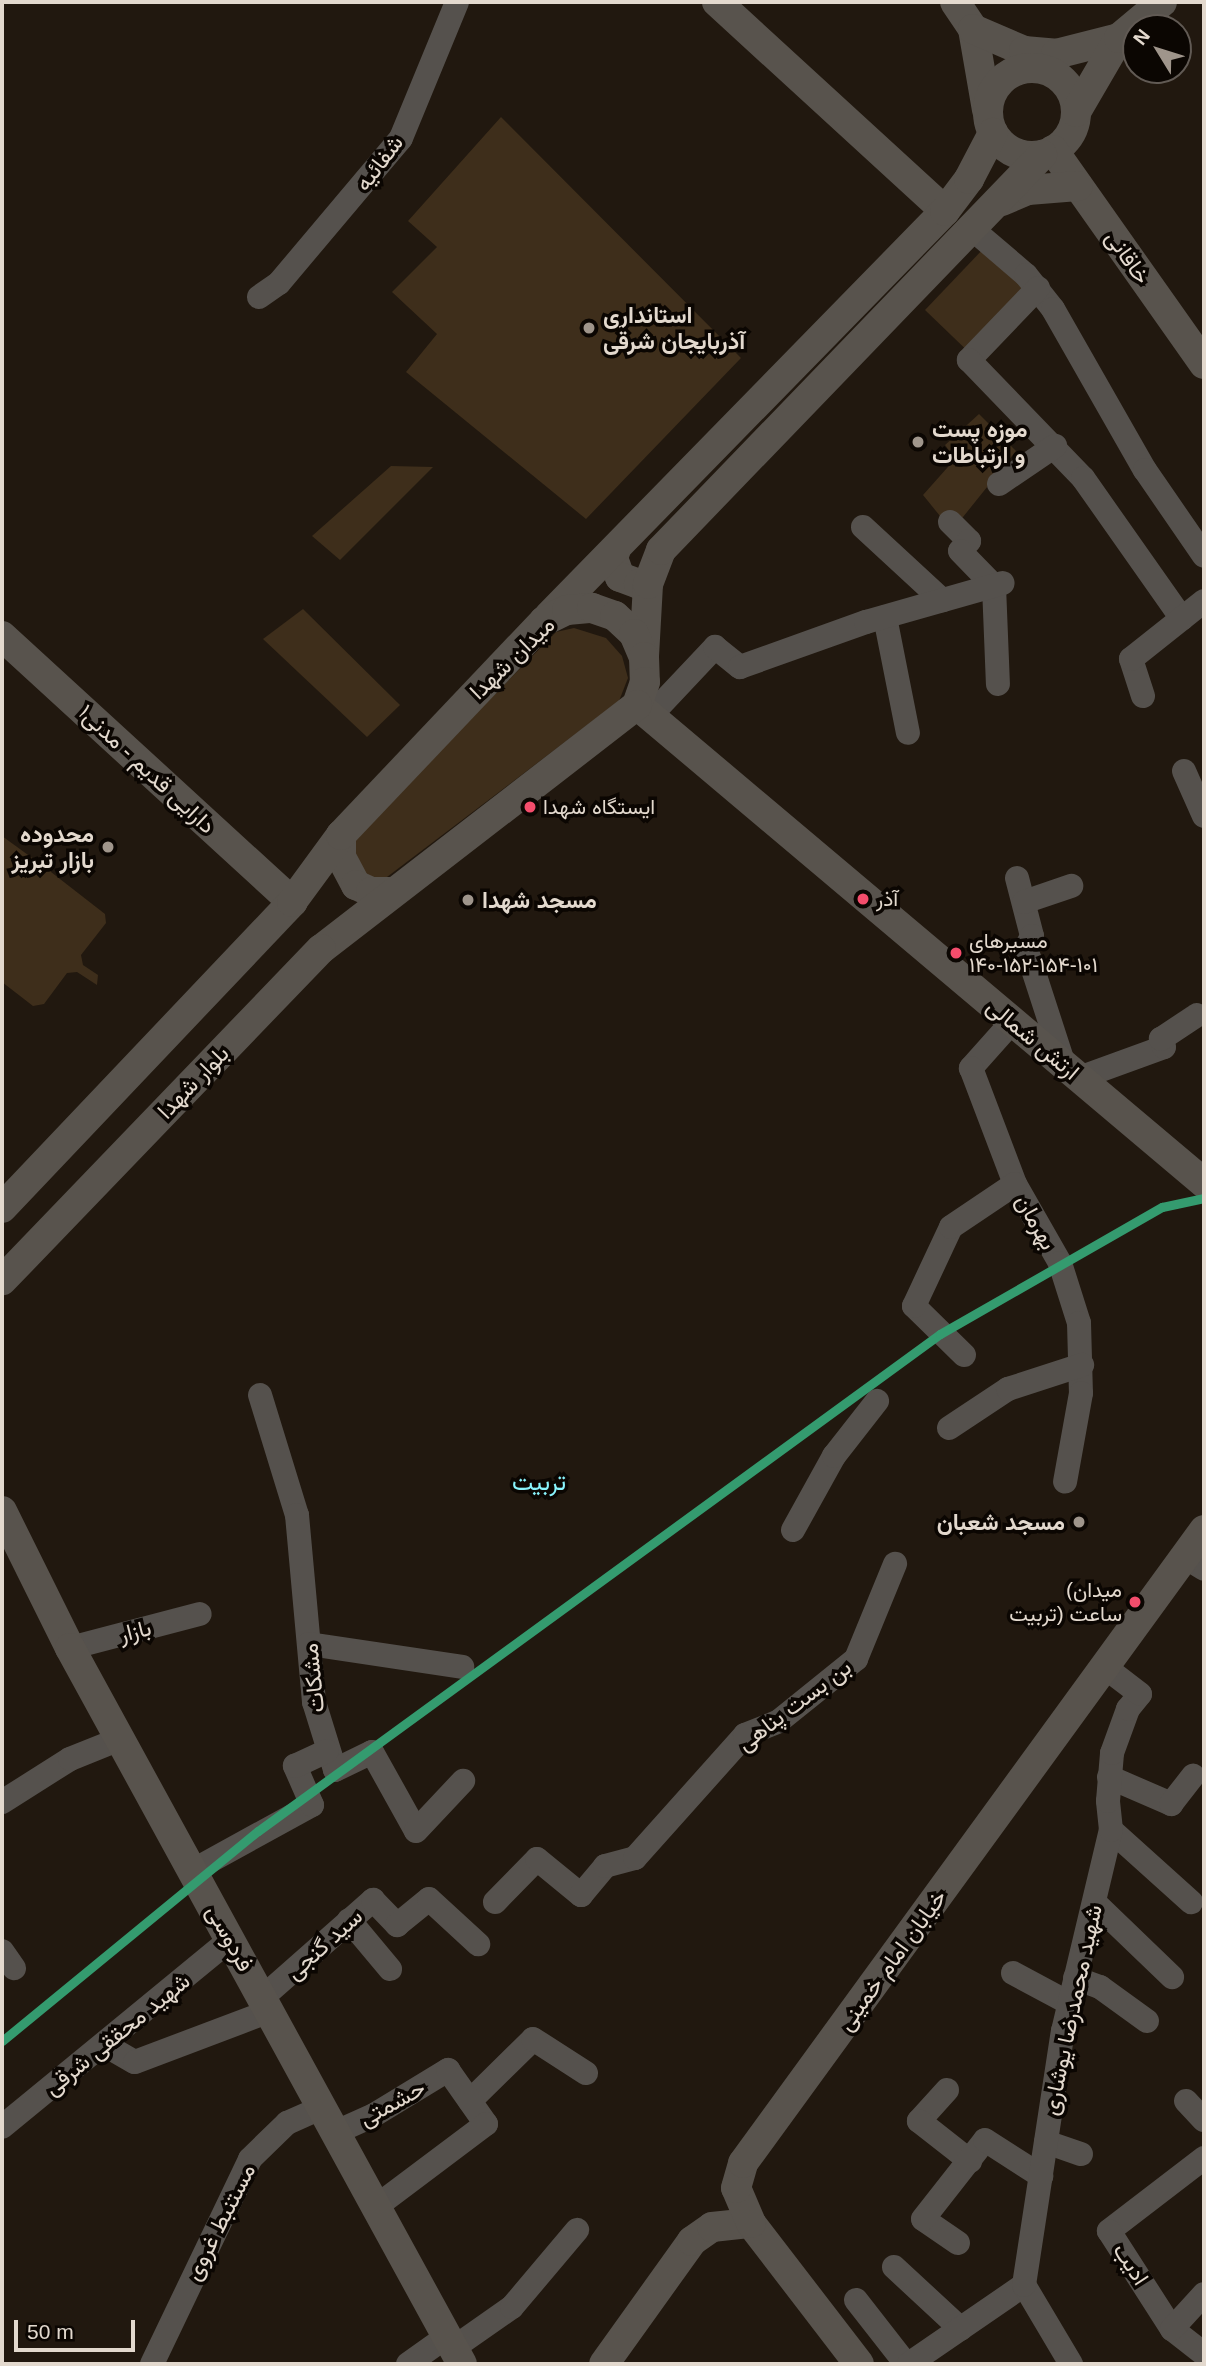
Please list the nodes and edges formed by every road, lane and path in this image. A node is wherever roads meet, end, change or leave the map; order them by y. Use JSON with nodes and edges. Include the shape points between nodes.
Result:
{"nodes":[{"id":1,"x":457,"y":2,"type":"edge"},
{"id":2,"x":718,"y":2,"type":"edge"},
{"id":3,"x":955,"y":2,"type":"edge"},
{"id":4,"x":1162,"y":2,"type":"edge"},
{"id":5,"x":974,"y":29,"type":"junction"},
{"id":6,"x":1119,"y":38,"type":"junction"},
{"id":7,"x":1076,"y":112,"type":"junction"},
{"id":8,"x":990,"y":122,"type":"junction"},
{"id":9,"x":1048,"y":153,"type":"junction"},
{"id":10,"x":1078,"y":186,"type":"junction"},
{"id":11,"x":995,"y":203,"type":"junction"},
{"id":12,"x":945,"y":211,"type":"junction"},
{"id":13,"x":971,"y":228,"type":"junction"},
{"id":14,"x":1038,"y":288,"type":"junction"},
{"id":15,"x":259,"y":297,"type":"dead end"},
{"id":16,"x":1204,"y":364,"type":"edge"},
{"id":17,"x":1055,"y":446,"type":"junction"},
{"id":18,"x":999,"y":484,"type":"dead end"},
{"id":19,"x":950,"y":522,"type":"dead end"},
{"id":20,"x":863,"y":527,"type":"dead end"},
{"id":21,"x":616,"y":549,"type":"junction"},
{"id":22,"x":1204,"y":556,"type":"edge"},
{"id":23,"x":649,"y":581,"type":"junction"},
{"id":24,"x":998,"y":584,"type":"junction"},
{"id":25,"x":942,"y":600,"type":"junction"},
{"id":26,"x":1204,"y":601,"type":"edge"},
{"id":27,"x":886,"y":617,"type":"junction"},
{"id":28,"x":1182,"y":619,"type":"junction"},
{"id":29,"x":544,"y":621,"type":"junction"},
{"id":30,"x":2,"y":636,"type":"edge"},
{"id":31,"x":644,"y":656,"type":"junction"},
{"id":32,"x":999,"y":684,"type":"dead end"},
{"id":33,"x":1143,"y":696,"type":"dead end"},
{"id":34,"x":643,"y":711,"type":"junction"},
{"id":35,"x":908,"y":733,"type":"dead end"},
{"id":36,"x":1184,"y":771,"type":"dead end"},
{"id":37,"x":1204,"y":816,"type":"edge"},
{"id":38,"x":341,"y":835,"type":"junction"},
{"id":39,"x":1017,"y":878,"type":"dead end"},
{"id":40,"x":1072,"y":886,"type":"dead end"},
{"id":41,"x":392,"y":892,"type":"junction"},
{"id":42,"x":292,"y":902,"type":"junction"},
{"id":43,"x":1024,"y":902,"type":"junction"},
{"id":44,"x":1196,"y":1015,"type":"dead end"},
{"id":45,"x":1012,"y":1021,"type":"junction"},
{"id":46,"x":1071,"y":1072,"type":"junction"},
{"id":47,"x":1204,"y":1183,"type":"edge"},
{"id":48,"x":1014,"y":1184,"type":"junction"},
{"id":49,"x":2,"y":1208,"type":"edge"},
{"id":50,"x":2,"y":1280,"type":"edge"},
{"id":51,"x":964,"y":1355,"type":"dead end"},
{"id":52,"x":1082,"y":1365,"type":"junction"},
{"id":53,"x":260,"y":1395,"type":"dead end"},
{"id":54,"x":877,"y":1401,"type":"dead end"},
{"id":55,"x":949,"y":1428,"type":"dead end"},
{"id":56,"x":1065,"y":1482,"type":"dead end"},
{"id":57,"x":2,"y":1511,"type":"edge"},
{"id":58,"x":793,"y":1530,"type":"dead end"},
{"id":59,"x":1204,"y":1530,"type":"edge"},
{"id":60,"x":1195,"y":1563,"type":"edge"},
{"id":61,"x":895,"y":1564,"type":"dead end"},
{"id":62,"x":201,"y":1614,"type":"dead end"},
{"id":63,"x":309,"y":1644,"type":"junction"},
{"id":64,"x":70,"y":1648,"type":"junction"},
{"id":65,"x":462,"y":1667,"type":"dead end"},
{"id":66,"x":1105,"y":1668,"type":"junction"},
{"id":67,"x":120,"y":1739,"type":"junction"},
{"id":68,"x":327,"y":1751,"type":"junction"},
{"id":69,"x":1193,"y":1776,"type":"dead end"},
{"id":70,"x":1109,"y":1777,"type":"junction"},
{"id":71,"x":463,"y":1781,"type":"dead end"},
{"id":72,"x":2,"y":1802,"type":"edge"},
{"id":73,"x":1111,"y":1830,"type":"junction"},
{"id":74,"x":192,"y":1871,"type":"junction"},
{"id":75,"x":495,"y":1902,"type":"dead end"},
{"id":76,"x":1191,"y":1902,"type":"dead end"},
{"id":77,"x":1095,"y":1903,"type":"junction"},
{"id":78,"x":349,"y":1920,"type":"junction"},
{"id":79,"x":231,"y":1939,"type":"junction"},
{"id":80,"x":478,"y":1944,"type":"dead end"},
{"id":81,"x":390,"y":1969,"type":"dead end"},
{"id":82,"x":1013,"y":1973,"type":"dead end"},
{"id":83,"x":1172,"y":1977,"type":"dead end"},
{"id":84,"x":1076,"y":1978,"type":"junction"},
{"id":85,"x":1069,"y":2003,"type":"junction"},
{"id":86,"x":267,"y":2004,"type":"junction"},
{"id":87,"x":1147,"y":2021,"type":"dead end"},
{"id":88,"x":105,"y":2045,"type":"junction"},
{"id":89,"x":586,"y":2073,"type":"dead end"},
{"id":90,"x":947,"y":2090,"type":"dead end"},
{"id":91,"x":470,"y":2101,"type":"junction"},
{"id":92,"x":1186,"y":2101,"type":"dead end"},
{"id":93,"x":1204,"y":2120,"type":"edge"},
{"id":94,"x":327,"y":2121,"type":"junction"},
{"id":95,"x":2,"y":2127,"type":"edge"},
{"id":96,"x":1046,"y":2142,"type":"junction"},
{"id":97,"x":1081,"y":2154,"type":"dead end"},
{"id":98,"x":1204,"y":2158,"type":"edge"},
{"id":99,"x":970,"y":2161,"type":"junction"},
{"id":100,"x":1041,"y":2176,"type":"junction"},
{"id":101,"x":374,"y":2208,"type":"junction"},
{"id":102,"x":751,"y":2223,"type":"junction"},
{"id":103,"x":577,"y":2230,"type":"dead end"},
{"id":104,"x":958,"y":2243,"type":"dead end"},
{"id":105,"x":894,"y":2267,"type":"dead end"},
{"id":106,"x":1024,"y":2285,"type":"junction"},
{"id":107,"x":1204,"y":2294,"type":"edge"},
{"id":108,"x":856,"y":2300,"type":"dead end"},
{"id":109,"x":961,"y":2329,"type":"junction"},
{"id":110,"x":1172,"y":2329,"type":"junction"},
{"id":111,"x":453,"y":2350,"type":"edge"},
{"id":112,"x":1204,"y":2354,"type":"edge"},
{"id":113,"x":152,"y":2364,"type":"edge"},
{"id":114,"x":408,"y":2364,"type":"edge"},
{"id":115,"x":604,"y":2364,"type":"edge"},
{"id":116,"x":859,"y":2364,"type":"edge"},
{"id":117,"x":908,"y":2364,"type":"edge"},
{"id":118,"x":1071,"y":2364,"type":"edge"}],
"edges":[{"from":1,"to":15,"type":"street","name":"شفائیه","via":[[401,138],[279,283]]},
{"from":2,"to":12,"type":"main road"},
{"from":3,"to":5,"type":"main road"},
{"from":4,"to":6,"type":"main road"},
{"from":5,"to":6,"type":"main road","via":[[1024,51],[1056,54]]},
{"from":5,"to":8,"type":"main road"},
{"from":6,"to":7,"type":"main road"},
{"from":7,"to":8,"type":"main road","via":[[1063,81],[1032,67],[1001,80]]},
{"from":7,"to":9,"type":"main road","via":[[1070,134]]},
{"from":8,"to":9,"type":"main road","via":[[1009,150]]},
{"from":8,"to":12,"type":"main road","via":[[970,180]]},
{"from":9,"to":10,"type":"main road","name":"خاقانی"},
{"from":9,"to":11,"type":"main road"},
{"from":10,"to":11,"type":"main road","via":[[1028,190]]},
{"from":10,"to":16,"type":"main road","name":"خاقانی"},
{"from":11,"to":13,"type":"main road"},
{"from":12,"to":21,"type":"main road"},
{"from":13,"to":14,"type":"street"},
{"from":13,"to":23,"type":"main road","via":[[684,522],[662,550]]},
{"from":14,"to":17,"type":"street","via":[[969,360]]},
{"from":14,"to":22,"type":"street","via":[[1069,331],[1145,470]]},
{"from":17,"to":18,"type":"street"},
{"from":17,"to":28,"type":"street","via":[[1103,503]]},
{"from":19,"to":24,"type":"street","via":[[969,541],[960,551]]},
{"from":20,"to":25,"type":"street"},
{"from":21,"to":23,"type":"main road","via":[[613,558],[620,577],[629,583]]},
{"from":21,"to":29,"type":"main road"},
{"from":23,"to":31,"type":"main road"},
{"from":24,"to":25,"type":"street"},
{"from":24,"to":32,"type":"street"},
{"from":25,"to":27,"type":"street"},
{"from":26,"to":28,"type":"street"},
{"from":27,"to":34,"type":"street","via":[[740,667],[715,647]]},
{"from":27,"to":35,"type":"street"},
{"from":28,"to":33,"type":"street","via":[[1131,659]]},
{"from":29,"to":31,"type":"main road","name":"میدان شهدا","via":[[579,609],[615,616],[634,634]]},
{"from":29,"to":38,"type":"main road","name":"میدان شهدا"},
{"from":30,"to":42,"type":"main road","name":"دارایی قدیم - مدنی۱"},
{"from":31,"to":34,"type":"main road"},
{"from":34,"to":41,"type":"main road"},
{"from":34,"to":45,"type":"main road","name":"ارتش شمالی"},
{"from":36,"to":37,"type":"street"},
{"from":38,"to":41,"type":"main road","via":[[341,857],[356,885],[371,892]]},
{"from":38,"to":42,"type":"main road"},
{"from":39,"to":43,"type":"street"},
{"from":40,"to":43,"type":"street"},
{"from":41,"to":50,"type":"main road","name":"بلوار شهدا","via":[[321,948]]},
{"from":42,"to":49,"type":"main road"},
{"from":43,"to":46,"type":"street","via":[[1032,936],[1026,948]]},
{"from":44,"to":46,"type":"street","via":[[1161,1039],[1164,1047]]},
{"from":45,"to":46,"type":"main road","name":"ارتش شمالی"},
{"from":45,"to":48,"type":"street","name":"بهرمان","via":[[971,1068]]},
{"from":46,"to":47,"type":"main road","name":"ارتش شمالی"},
{"from":48,"to":51,"type":"street","via":[[951,1227],[914,1306]]},
{"from":48,"to":52,"type":"street","name":"بهرمان","via":[[1072,1295]]},
{"from":52,"to":55,"type":"street","via":[[1008,1389],[985,1400]]},
{"from":52,"to":56,"type":"street","name":"بهرمان","via":[[1077,1424]]},
{"from":53,"to":63,"type":"street","name":"مشکات","via":[[297,1514]]},
{"from":54,"to":58,"type":"street","via":[[834,1456]]},
{"from":57,"to":64,"type":"main road","name":"فردوسی"},
{"from":59,"to":60,"type":"main road","name":"خیابان امام خمینی"},
{"from":60,"to":66,"type":"main road","name":"خیابان امام خمینی"},
{"from":61,"to":75,"type":"street","name":"بن بست پناهی","via":[[856,1659],[779,1721],[746,1735],[635,1858],[605,1866],[581,1895],[537,1859]]},
{"from":62,"to":64,"type":"street","name":"بازار"},
{"from":63,"to":65,"type":"street"},
{"from":63,"to":68,"type":"street","name":"مشکات","via":[[314,1702]]},
{"from":64,"to":67,"type":"main road","name":"فردوسی"},
{"from":66,"to":70,"type":"street","name":"شهید محمدرضا یوشاری","via":[[1140,1694],[1128,1709],[1112,1753]]},
{"from":66,"to":102,"type":"main road","name":"خیابان امام خمینی","via":[[743,2163],[736,2188]]},
{"from":67,"to":72,"type":"street","via":[[70,1759]]},
{"from":67,"to":74,"type":"main road","name":"فردوسی"},
{"from":68,"to":71,"type":"street","via":[[335,1770],[372,1752],[416,1831]]},
{"from":68,"to":74,"type":"street","via":[[295,1766],[312,1805]]},
{"from":69,"to":70,"type":"street","via":[[1171,1804]]},
{"from":70,"to":73,"type":"street","name":"شهید محمدرضا یوشاری"},
{"from":73,"to":76,"type":"street"},
{"from":73,"to":77,"type":"street","name":"شهید محمدرضا یوشاری"},
{"from":74,"to":79,"type":"main road","name":"فردوسی"},
{"from":77,"to":83,"type":"street"},
{"from":77,"to":84,"type":"street","name":"شهید محمدرضا یوشاری"},
{"from":78,"to":80,"type":"street","name":"سید گنجی","via":[[373,1900],[397,1925],[429,1899]]},
{"from":78,"to":81,"type":"street"},
{"from":78,"to":86,"type":"street","name":"سید گنجی"},
{"from":79,"to":86,"type":"main road","name":"فردوسی"},
{"from":79,"to":88,"type":"street","name":"شهید محققی شرقی"},
{"from":82,"to":85,"type":"street"},
{"from":84,"to":85,"type":"street","name":"شهید محمدرضا یوشاری"},
{"from":84,"to":87,"type":"street","via":[[1100,1987]]},
{"from":85,"to":96,"type":"street","name":"شهید محمدرضا یوشاری"},
{"from":86,"to":88,"type":"street","name":"سید گنجی","via":[[135,2062]]},
{"from":86,"to":94,"type":"main road","name":"فردوسی"},
{"from":88,"to":95,"type":"street","name":"شهید محققی شرقی"},
{"from":89,"to":91,"type":"street","via":[[533,2039]]},
{"from":90,"to":99,"type":"street","via":[[919,2121]]},
{"from":91,"to":94,"type":"street","name":"حشمتی","via":[[448,2070],[374,2115]]},
{"from":91,"to":101,"type":"street","via":[[486,2124]]},
{"from":92,"to":93,"type":"street"},
{"from":94,"to":101,"type":"main road","name":"فردوسی"},
{"from":94,"to":113,"type":"street","name":"مستنبط غروی","via":[[288,2123],[250,2159]]},
{"from":96,"to":97,"type":"street"},
{"from":96,"to":100,"type":"street","name":"شهید محمدرضا یوشاری"},
{"from":98,"to":110,"type":"street","name":"ادیب","via":[[1109,2231]]},
{"from":99,"to":100,"type":"street","via":[[985,2140]]},
{"from":99,"to":104,"type":"street","via":[[923,2219]]},
{"from":100,"to":106,"type":"street","name":"شهید محمدرضا یوشاری"},
{"from":101,"to":111,"type":"main road","name":"فردوسی"},
{"from":102,"to":115,"type":"main road","via":[[712,2227],[692,2241]]},
{"from":102,"to":116,"type":"main road","name":"خیابان امام خمینی"},
{"from":103,"to":111,"type":"street","via":[[512,2307]]},
{"from":105,"to":109,"type":"street"},
{"from":106,"to":109,"type":"street"},
{"from":106,"to":118,"type":"street"},
{"from":107,"to":110,"type":"street"},
{"from":108,"to":117,"type":"street"},
{"from":109,"to":117,"type":"street"},
{"from":110,"to":112,"type":"street","name":"ادیب"},
{"from":111,"to":114,"type":"street"}]}
